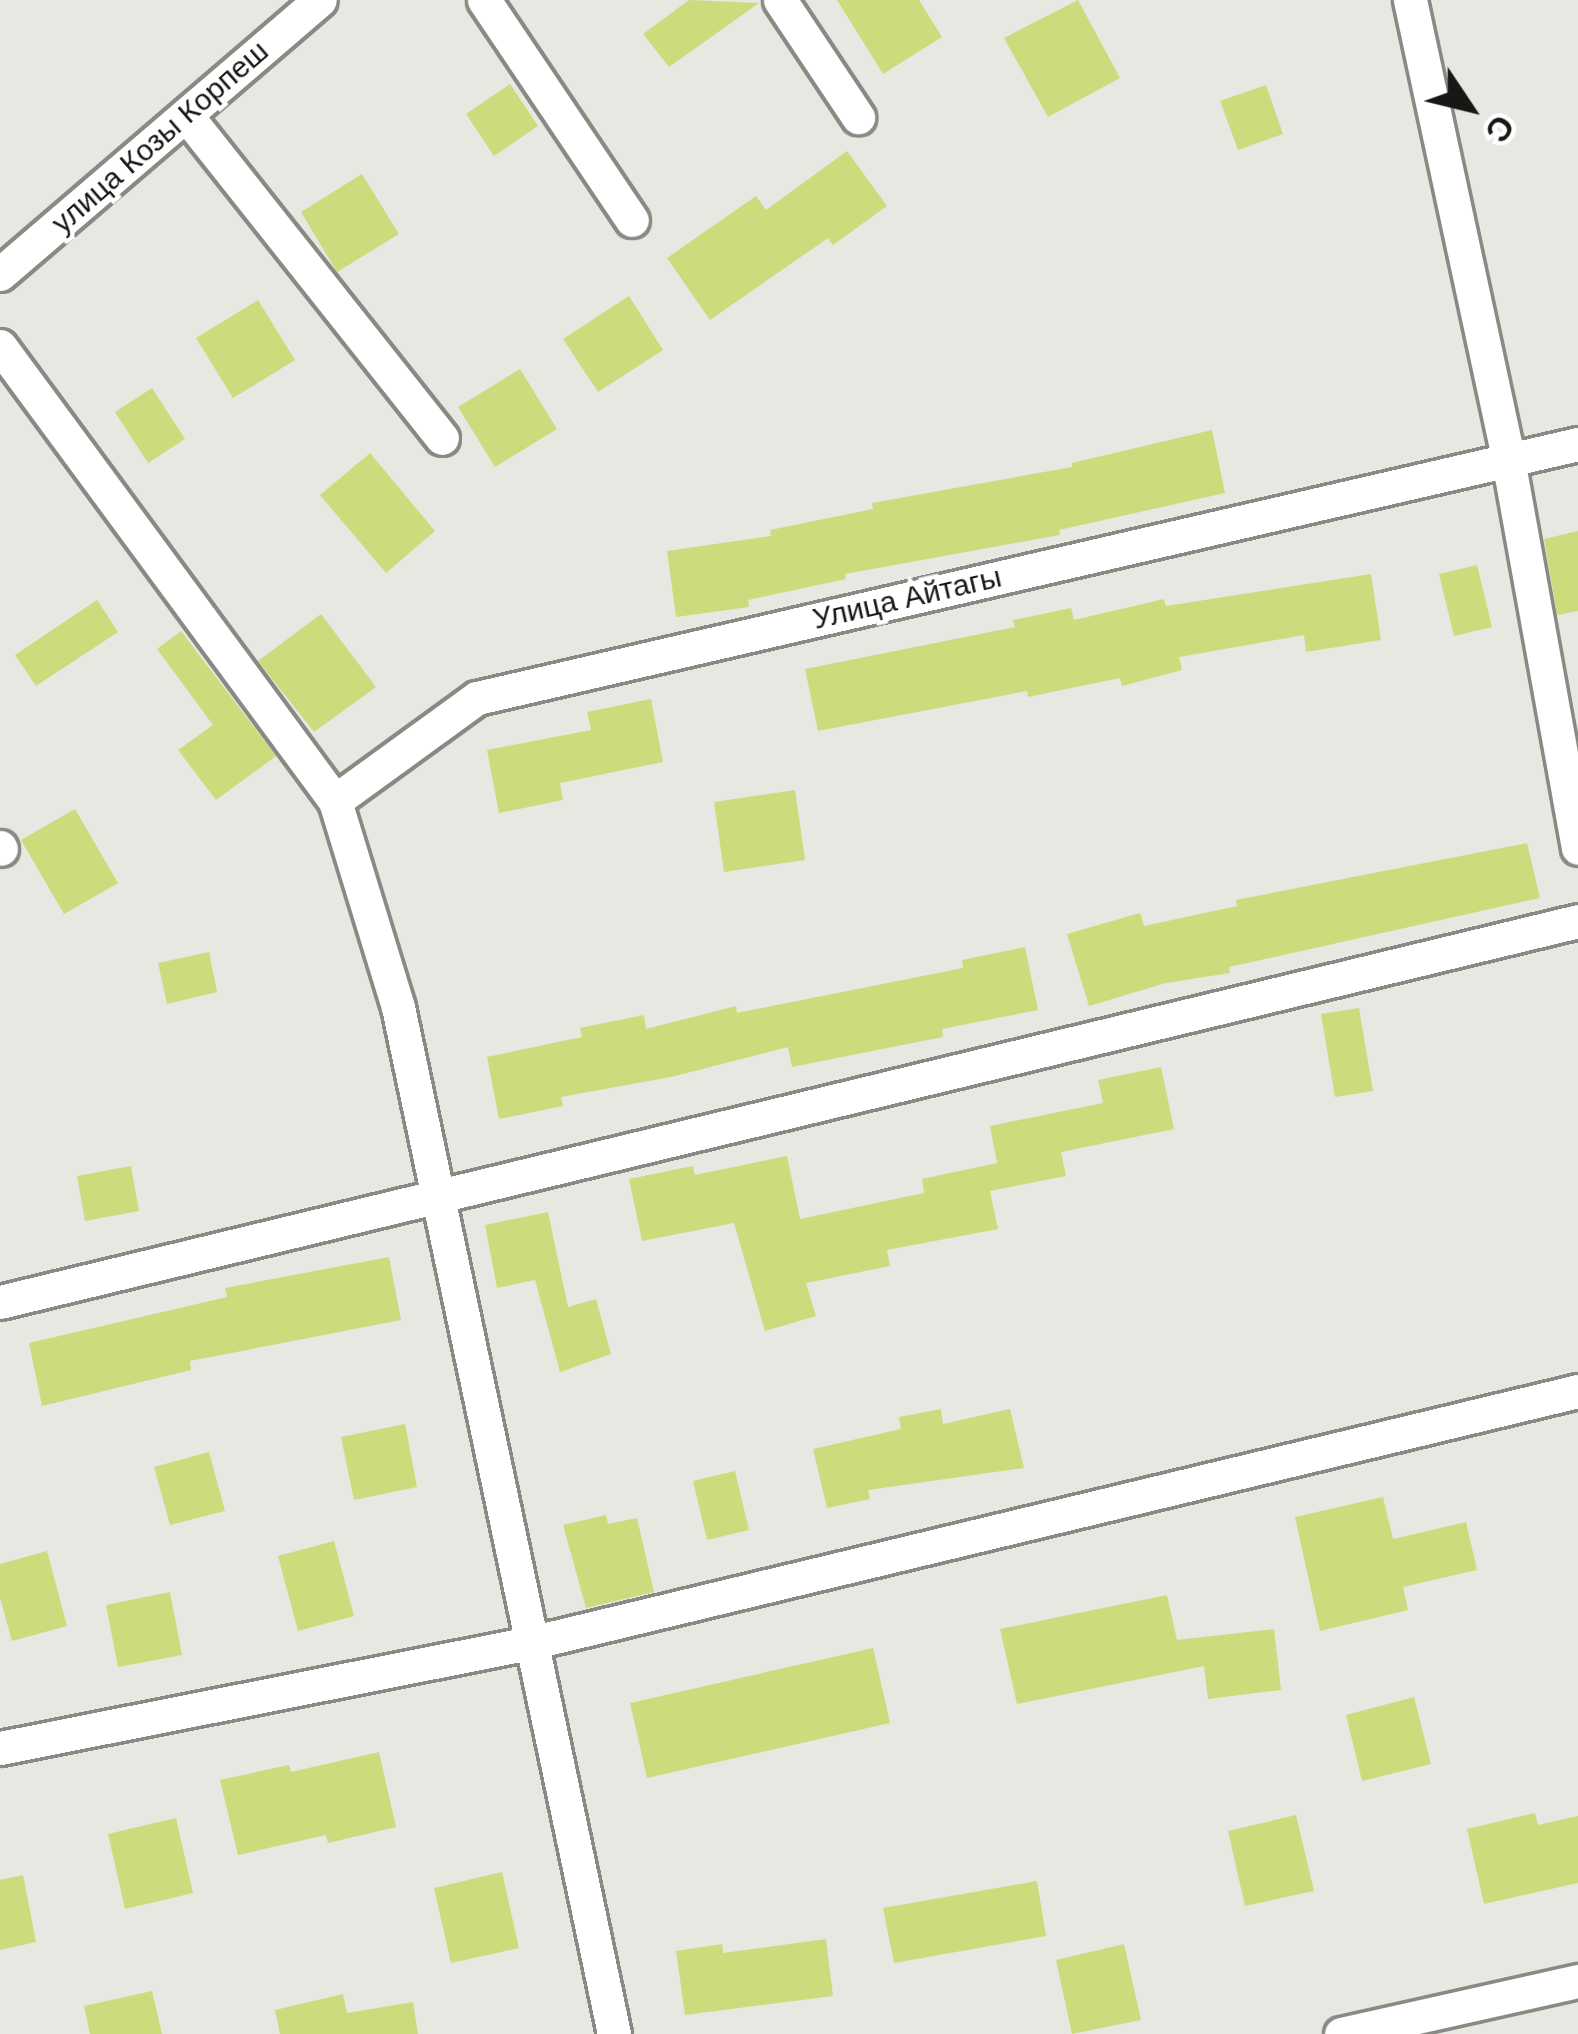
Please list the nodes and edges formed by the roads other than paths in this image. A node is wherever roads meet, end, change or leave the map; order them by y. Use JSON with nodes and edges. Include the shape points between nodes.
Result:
{"nodes":[{"id":1,"x":320,"y":0,"type":"edge"},
{"id":2,"x":484,"y":0,"type":"edge"},
{"id":3,"x":780,"y":0,"type":"edge"},
{"id":4,"x":1410,"y":0,"type":"edge"},
{"id":5,"x":186,"y":115,"type":"junction"},
{"id":6,"x":858,"y":117,"type":"dead end"},
{"id":7,"x":632,"y":220,"type":"dead end"},
{"id":8,"x":0,"y":274,"type":"edge"},
{"id":9,"x":0,"y":346,"type":"edge"},
{"id":10,"x":442,"y":438,"type":"dead end"},
{"id":11,"x":1578,"y":444,"type":"edge"},
{"id":12,"x":1508,"y":459,"type":"junction"},
{"id":13,"x":334,"y":801,"type":"junction"},
{"id":14,"x":1578,"y":848,"type":"edge"},
{"id":15,"x":1578,"y":921,"type":"edge"},
{"id":16,"x":435,"y":1196,"type":"junction"},
{"id":17,"x":0,"y":1302,"type":"edge"},
{"id":18,"x":1578,"y":1391,"type":"edge"},
{"id":19,"x":530,"y":1642,"type":"junction"},
{"id":20,"x":0,"y":1748,"type":"edge"},
{"id":21,"x":1578,"y":1981,"type":"edge"},
{"id":22,"x":614,"y":2034,"type":"edge"},
{"id":23,"x":1342,"y":2034,"type":"edge"}],
"edges":[{"from":1,"to":5,"type":"street","name":"улица Козы Корпеш"},
{"from":2,"to":7,"type":"street"},
{"from":3,"to":6,"type":"street"},
{"from":4,"to":12,"type":"street"},
{"from":5,"to":8,"type":"street","name":"улица Козы Корпеш"},
{"from":5,"to":10,"type":"street"},
{"from":9,"to":13,"type":"street"},
{"from":11,"to":12,"type":"street","name":"Улица Айтагы"},
{"from":12,"to":13,"type":"street","name":"Улица Айтагы","via":[[477,698]]},
{"from":12,"to":14,"type":"street"},
{"from":13,"to":16,"type":"street","via":[[398,1007]]},
{"from":15,"to":16,"type":"street"},
{"from":16,"to":17,"type":"street"},
{"from":16,"to":19,"type":"street"},
{"from":18,"to":19,"type":"street"},
{"from":19,"to":20,"type":"street"},
{"from":19,"to":22,"type":"street"},
{"from":21,"to":23,"type":"street"}]}
